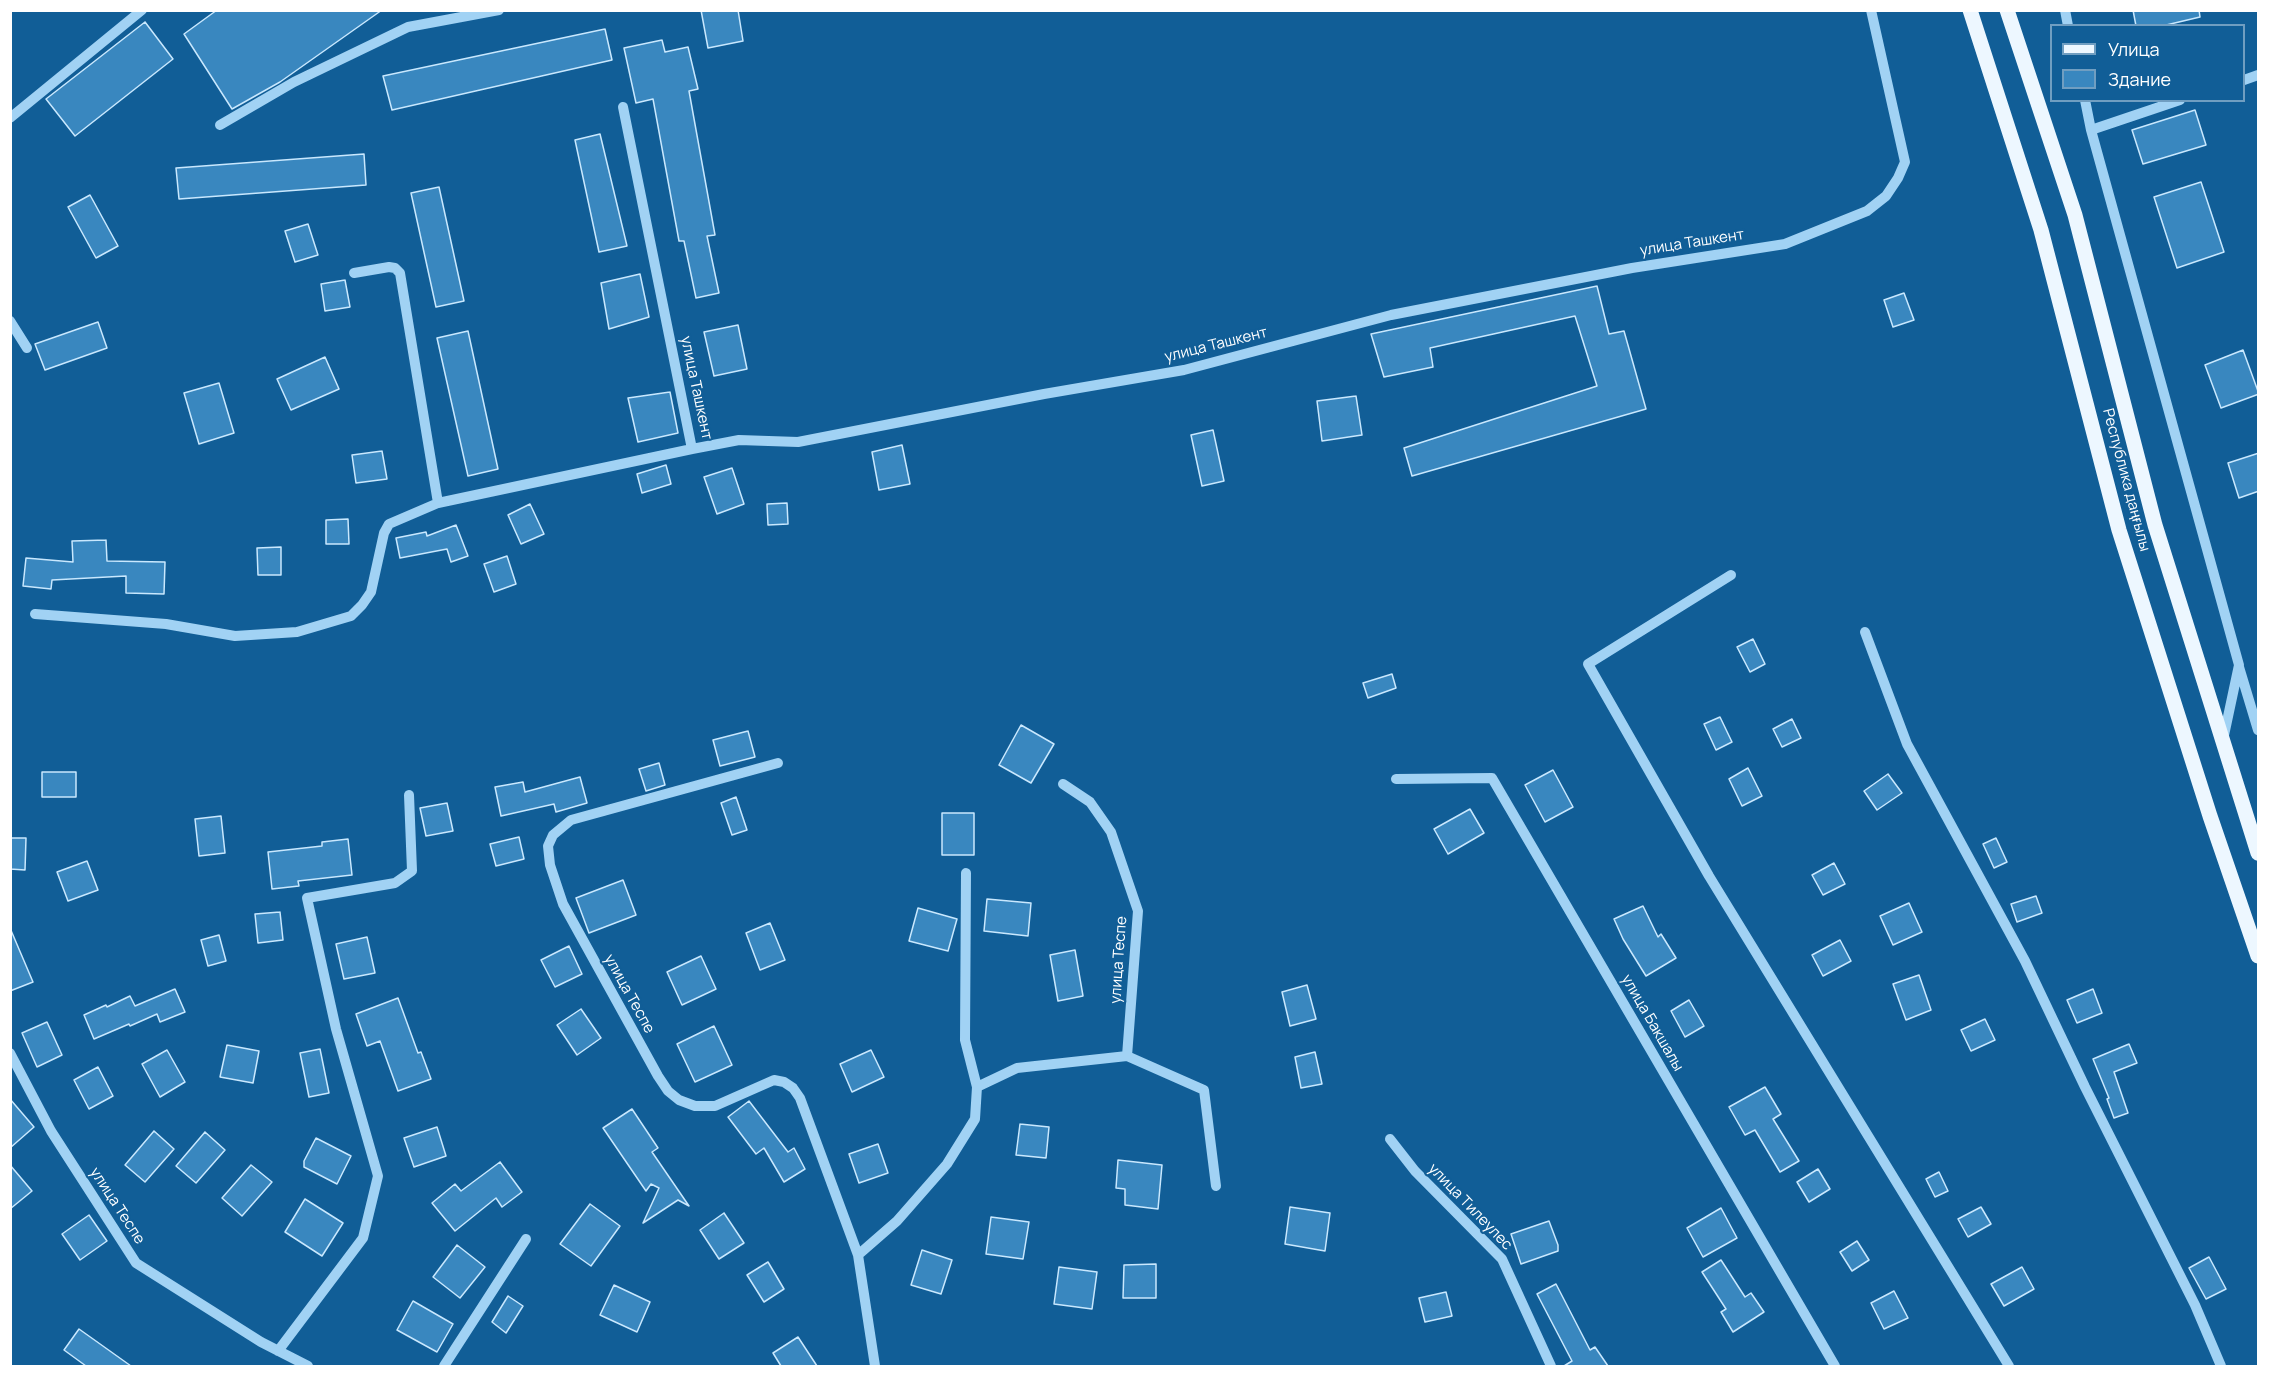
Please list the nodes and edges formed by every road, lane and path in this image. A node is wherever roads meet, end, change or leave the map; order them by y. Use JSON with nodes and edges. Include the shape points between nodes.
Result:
{"nodes":[{"id":1,"x":142,"y":10,"type":"edge"},
{"id":2,"x":499,"y":10,"type":"edge"},
{"id":3,"x":1871,"y":10,"type":"edge"},
{"id":4,"x":1970,"y":10,"type":"edge"},
{"id":5,"x":2007,"y":10,"type":"edge"},
{"id":6,"x":2085,"y":102,"type":"edge"},
{"id":7,"x":2174,"y":102,"type":"edge"},
{"id":8,"x":623,"y":107,"type":"dead end"},
{"id":9,"x":10,"y":118,"type":"edge"},
{"id":10,"x":220,"y":125,"type":"dead end"},
{"id":11,"x":2091,"y":130,"type":"junction"},
{"id":12,"x":354,"y":273,"type":"dead end"},
{"id":13,"x":10,"y":321,"type":"edge"},
{"id":14,"x":27,"y":348,"type":"dead end"},
{"id":15,"x":692,"y":449,"type":"junction"},
{"id":16,"x":438,"y":503,"type":"junction"},
{"id":17,"x":1731,"y":575,"type":"dead end"},
{"id":18,"x":35,"y":614,"type":"dead end"},
{"id":19,"x":1865,"y":632,"type":"dead end"},
{"id":20,"x":2239,"y":665,"type":"junction"},
{"id":21,"x":2259,"y":730,"type":"edge"},
{"id":22,"x":2223,"y":740,"type":"junction"},
{"id":23,"x":778,"y":763,"type":"dead end"},
{"id":24,"x":1396,"y":779,"type":"dead end"},
{"id":25,"x":1063,"y":784,"type":"dead end"},
{"id":26,"x":409,"y":795,"type":"dead end"},
{"id":27,"x":2259,"y":854,"type":"edge"},
{"id":28,"x":966,"y":873,"type":"dead end"},
{"id":29,"x":2259,"y":956,"type":"edge"},
{"id":30,"x":10,"y":1053,"type":"edge"},
{"id":31,"x":1127,"y":1056,"type":"junction"},
{"id":32,"x":977,"y":1087,"type":"junction"},
{"id":33,"x":1390,"y":1139,"type":"dead end"},
{"id":34,"x":1216,"y":1186,"type":"dead end"},
{"id":35,"x":526,"y":1239,"type":"dead end"},
{"id":36,"x":858,"y":1255,"type":"junction"},
{"id":37,"x":278,"y":1351,"type":"junction"},
{"id":38,"x":300,"y":1365,"type":"edge"},
{"id":39,"x":444,"y":1366,"type":"edge"},
{"id":40,"x":875,"y":1366,"type":"edge"},
{"id":41,"x":1551,"y":1366,"type":"edge"},
{"id":42,"x":1834,"y":1366,"type":"edge"},
{"id":43,"x":2009,"y":1366,"type":"edge"},
{"id":44,"x":2221,"y":1366,"type":"edge"}],
"edges":[{"from":1,"to":9,"type":"street"},
{"from":2,"to":10,"type":"street","via":[[408,27],[294,82]]},
{"from":3,"to":15,"type":"street","name":"улица Ташкент","via":[[1905,162],[1886,196],[1868,211],[1785,244],[1632,268],[1391,315],[1184,370],[798,442],[739,440]]},
{"from":4,"to":29,"type":"main road","name":"Республика даңғылы","via":[[2041,230],[2119,530]]},
{"from":5,"to":22,"type":"main road","name":"Республика даңғылы","via":[[2075,215],[2155,525]]},
{"from":6,"to":11,"type":"street"},
{"from":7,"to":11,"type":"street"},
{"from":8,"to":15,"type":"street","name":"улица Ташкент"},
{"from":11,"to":20,"type":"street"},
{"from":12,"to":16,"type":"street","via":[[389,267],[400,273]]},
{"from":13,"to":14,"type":"street"},
{"from":15,"to":16,"type":"street"},
{"from":16,"to":18,"type":"street","via":[[389,524],[371,592],[351,616],[297,632],[235,636],[166,624]]},
{"from":17,"to":43,"type":"street","via":[[1588,664],[1708,876]]},
{"from":19,"to":44,"type":"street","via":[[1907,744],[2025,961],[2195,1305]]},
{"from":20,"to":21,"type":"street"},
{"from":20,"to":22,"type":"street"},
{"from":22,"to":27,"type":"main road","name":"Республика даңғылы"},
{"from":23,"to":36,"type":"street","name":"улица Теспе","via":[[572,820],[554,834],[548,846],[550,865],[569,915],[668,1091],[695,1106],[715,1106],[774,1080],[793,1088]]},
{"from":24,"to":42,"type":"street","name":"улица Бакшалы","via":[[1492,778]]},
{"from":25,"to":31,"type":"street","name":"улица Теспе","via":[[1089,802],[1111,832],[1138,911]]},
{"from":26,"to":37,"type":"street","via":[[412,871],[395,883],[307,898],[336,1029],[378,1176],[363,1238]]},
{"from":28,"to":32,"type":"street","via":[[964,1040]]},
{"from":30,"to":37,"type":"street","name":"улица Теспе","via":[[51,1131],[136,1263]]},
{"from":31,"to":32,"type":"street","via":[[1017,1068]]},
{"from":31,"to":34,"type":"street","via":[[1204,1090]]},
{"from":32,"to":36,"type":"street","via":[[975,1119],[947,1164],[897,1221]]},
{"from":33,"to":41,"type":"street","name":"улица Тилеулес","via":[[1415,1171],[1502,1259]]},
{"from":35,"to":39,"type":"street"},
{"from":36,"to":40,"type":"street","name":"улица Теспе"},
{"from":37,"to":38,"type":"street","name":"улица Теспе"}]}
